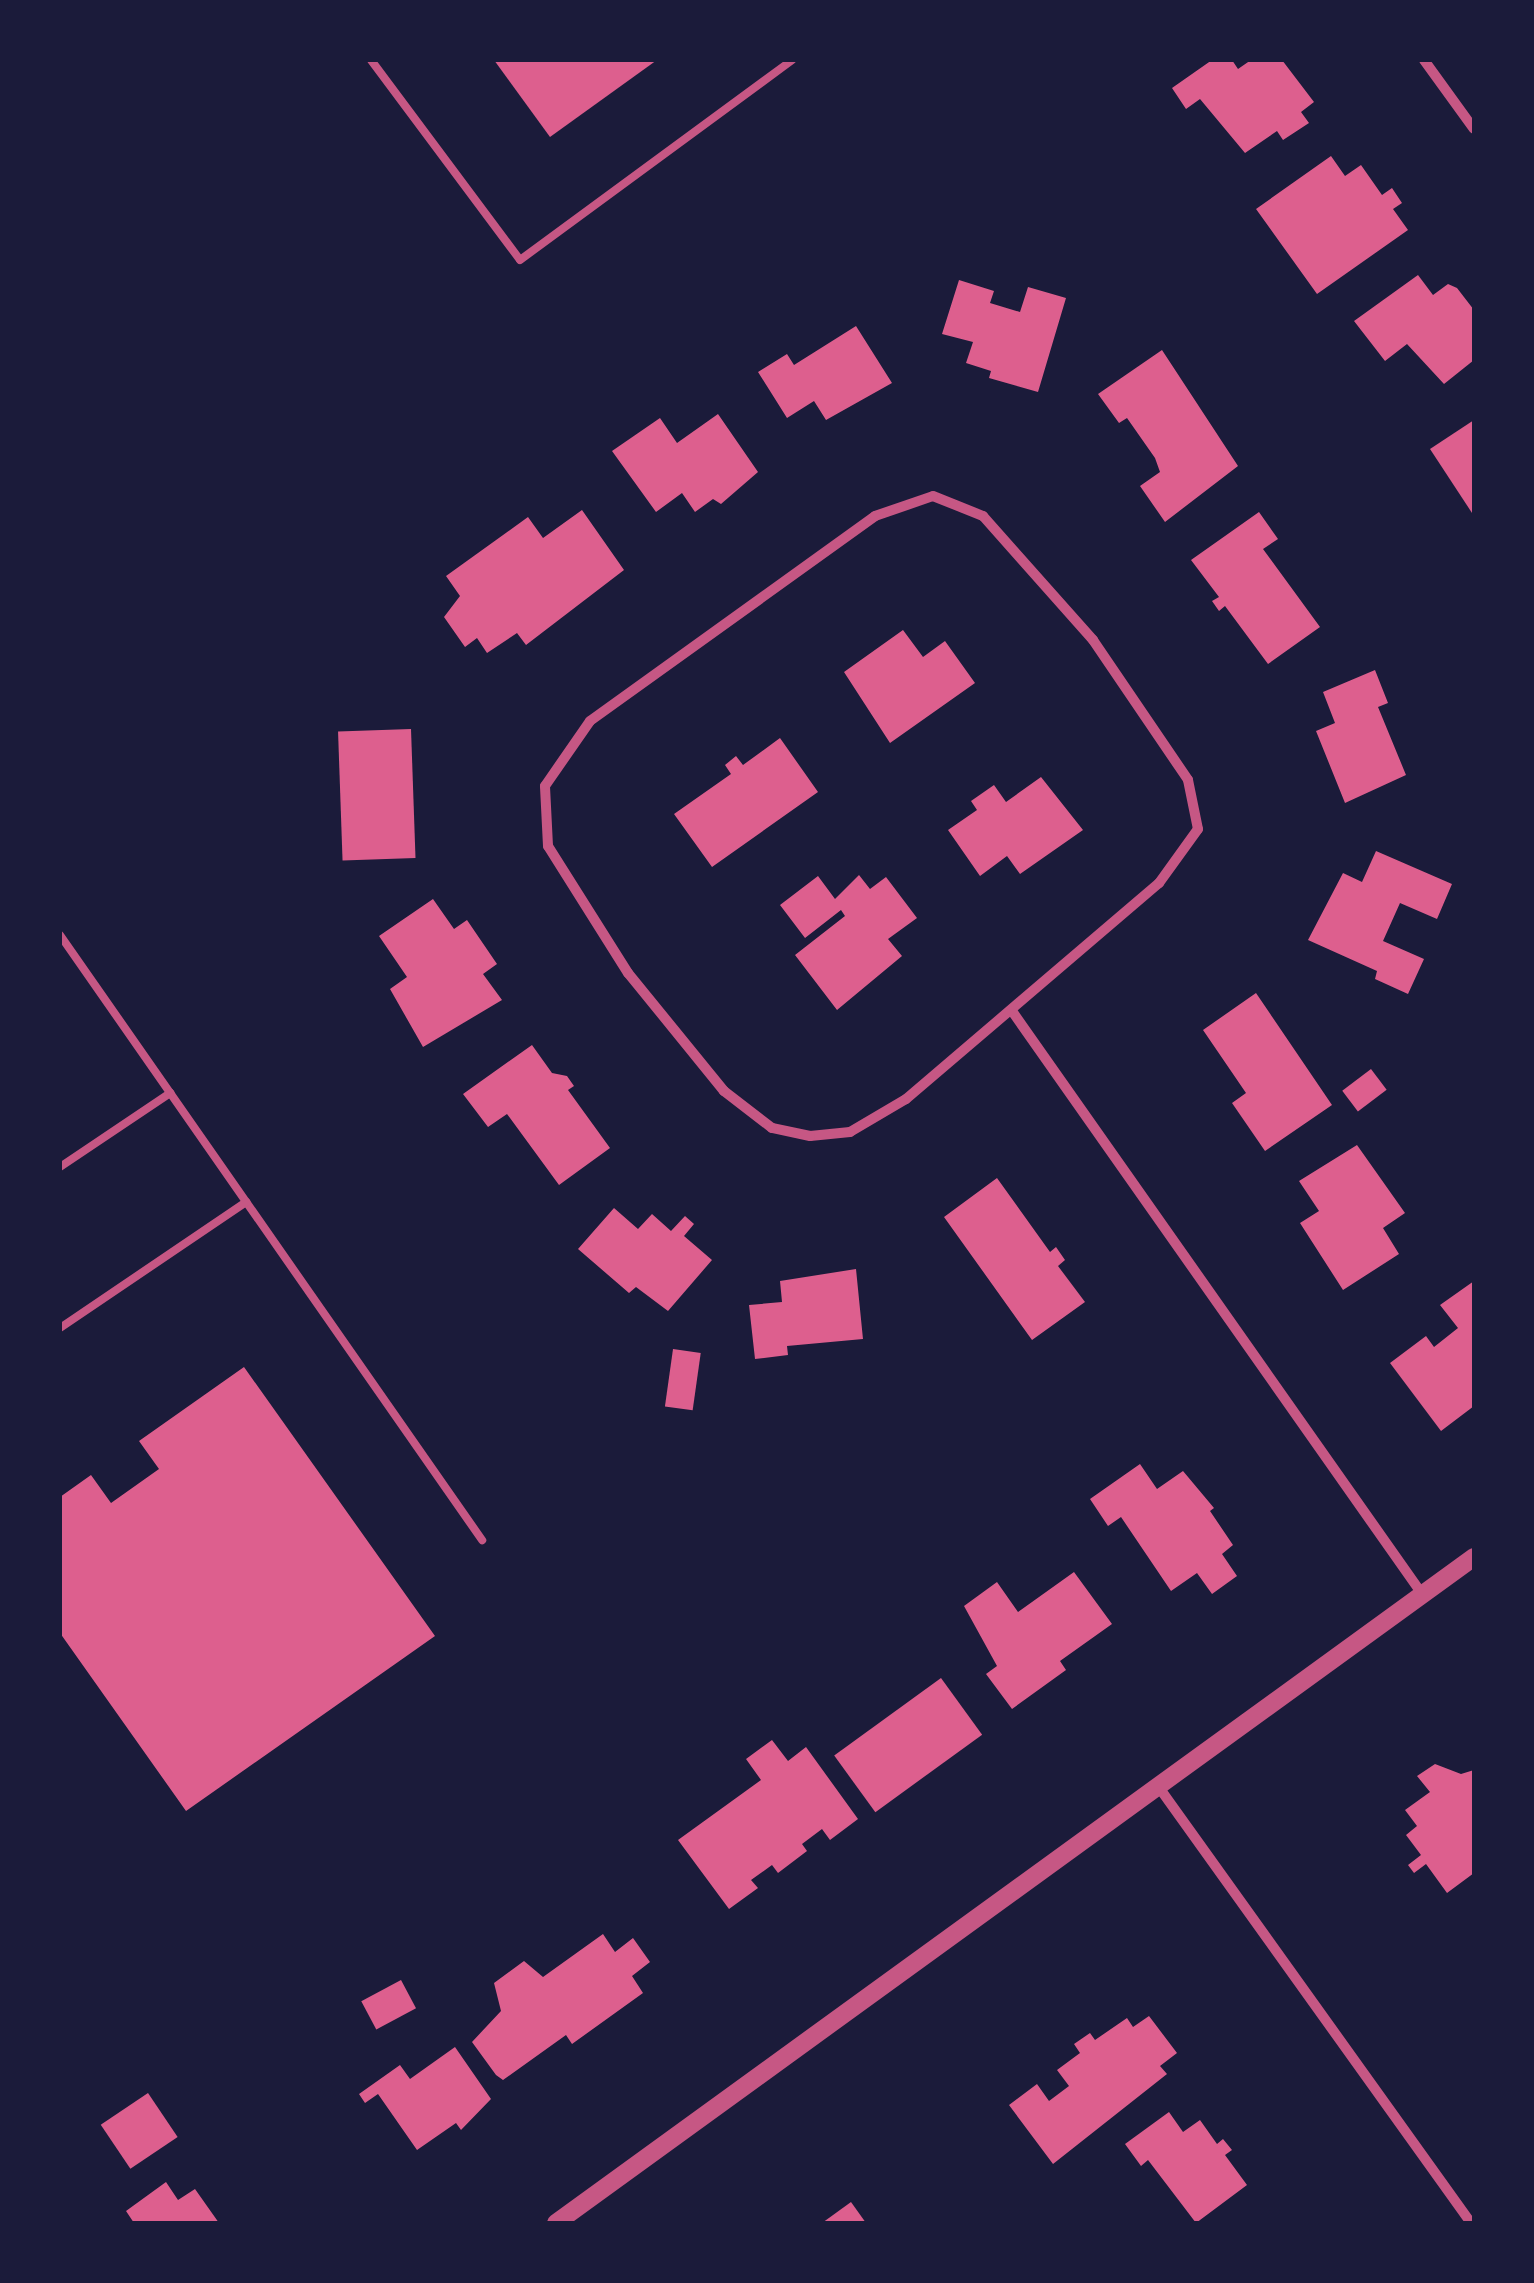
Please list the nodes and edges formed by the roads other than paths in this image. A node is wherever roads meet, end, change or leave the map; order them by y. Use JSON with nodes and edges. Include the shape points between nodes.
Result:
{"nodes":[{"id":1,"x":371,"y":60,"type":"edge"},
{"id":2,"x":792,"y":60,"type":"edge"},
{"id":3,"x":1424,"y":60,"type":"edge"},
{"id":4,"x":1474,"y":129,"type":"edge"},
{"id":5,"x":60,"y":935,"type":"edge"},
{"id":6,"x":1012,"y":1012,"type":"junction"},
{"id":7,"x":170,"y":1093,"type":"junction"},
{"id":8,"x":60,"y":1168,"type":"edge"},
{"id":9,"x":246,"y":1202,"type":"junction"},
{"id":10,"x":60,"y":1328,"type":"edge"},
{"id":11,"x":482,"y":1540,"type":"dead end"},
{"id":12,"x":1474,"y":1557,"type":"edge"},
{"id":13,"x":1422,"y":1594,"type":"junction"},
{"id":14,"x":1158,"y":1786,"type":"junction"},
{"id":15,"x":556,"y":2223,"type":"edge"},
{"id":16,"x":1471,"y":2223,"type":"edge"}],
"edges":[{"from":1,"to":2,"type":"lane","via":[[520,260]]},
{"from":3,"to":4,"type":"street"},
{"from":5,"to":7,"type":"lane"},
{"from":6,"to":6,"type":"street","via":[[906,1099],[850,1132],[810,1136],[772,1128],[724,1091],[628,973],[548,846],[546,786],[590,721],[876,516],[933,496],[983,516],[1094,640],[1188,780],[1198,830],[1160,883]]},
{"from":6,"to":13,"type":"street"},
{"from":7,"to":8,"type":"lane"},
{"from":7,"to":9,"type":"lane"},
{"from":9,"to":10,"type":"lane"},
{"from":9,"to":11,"type":"lane"},
{"from":12,"to":13,"type":"street"},
{"from":13,"to":14,"type":"street"},
{"from":14,"to":15,"type":"street"},
{"from":14,"to":16,"type":"street"}]}
